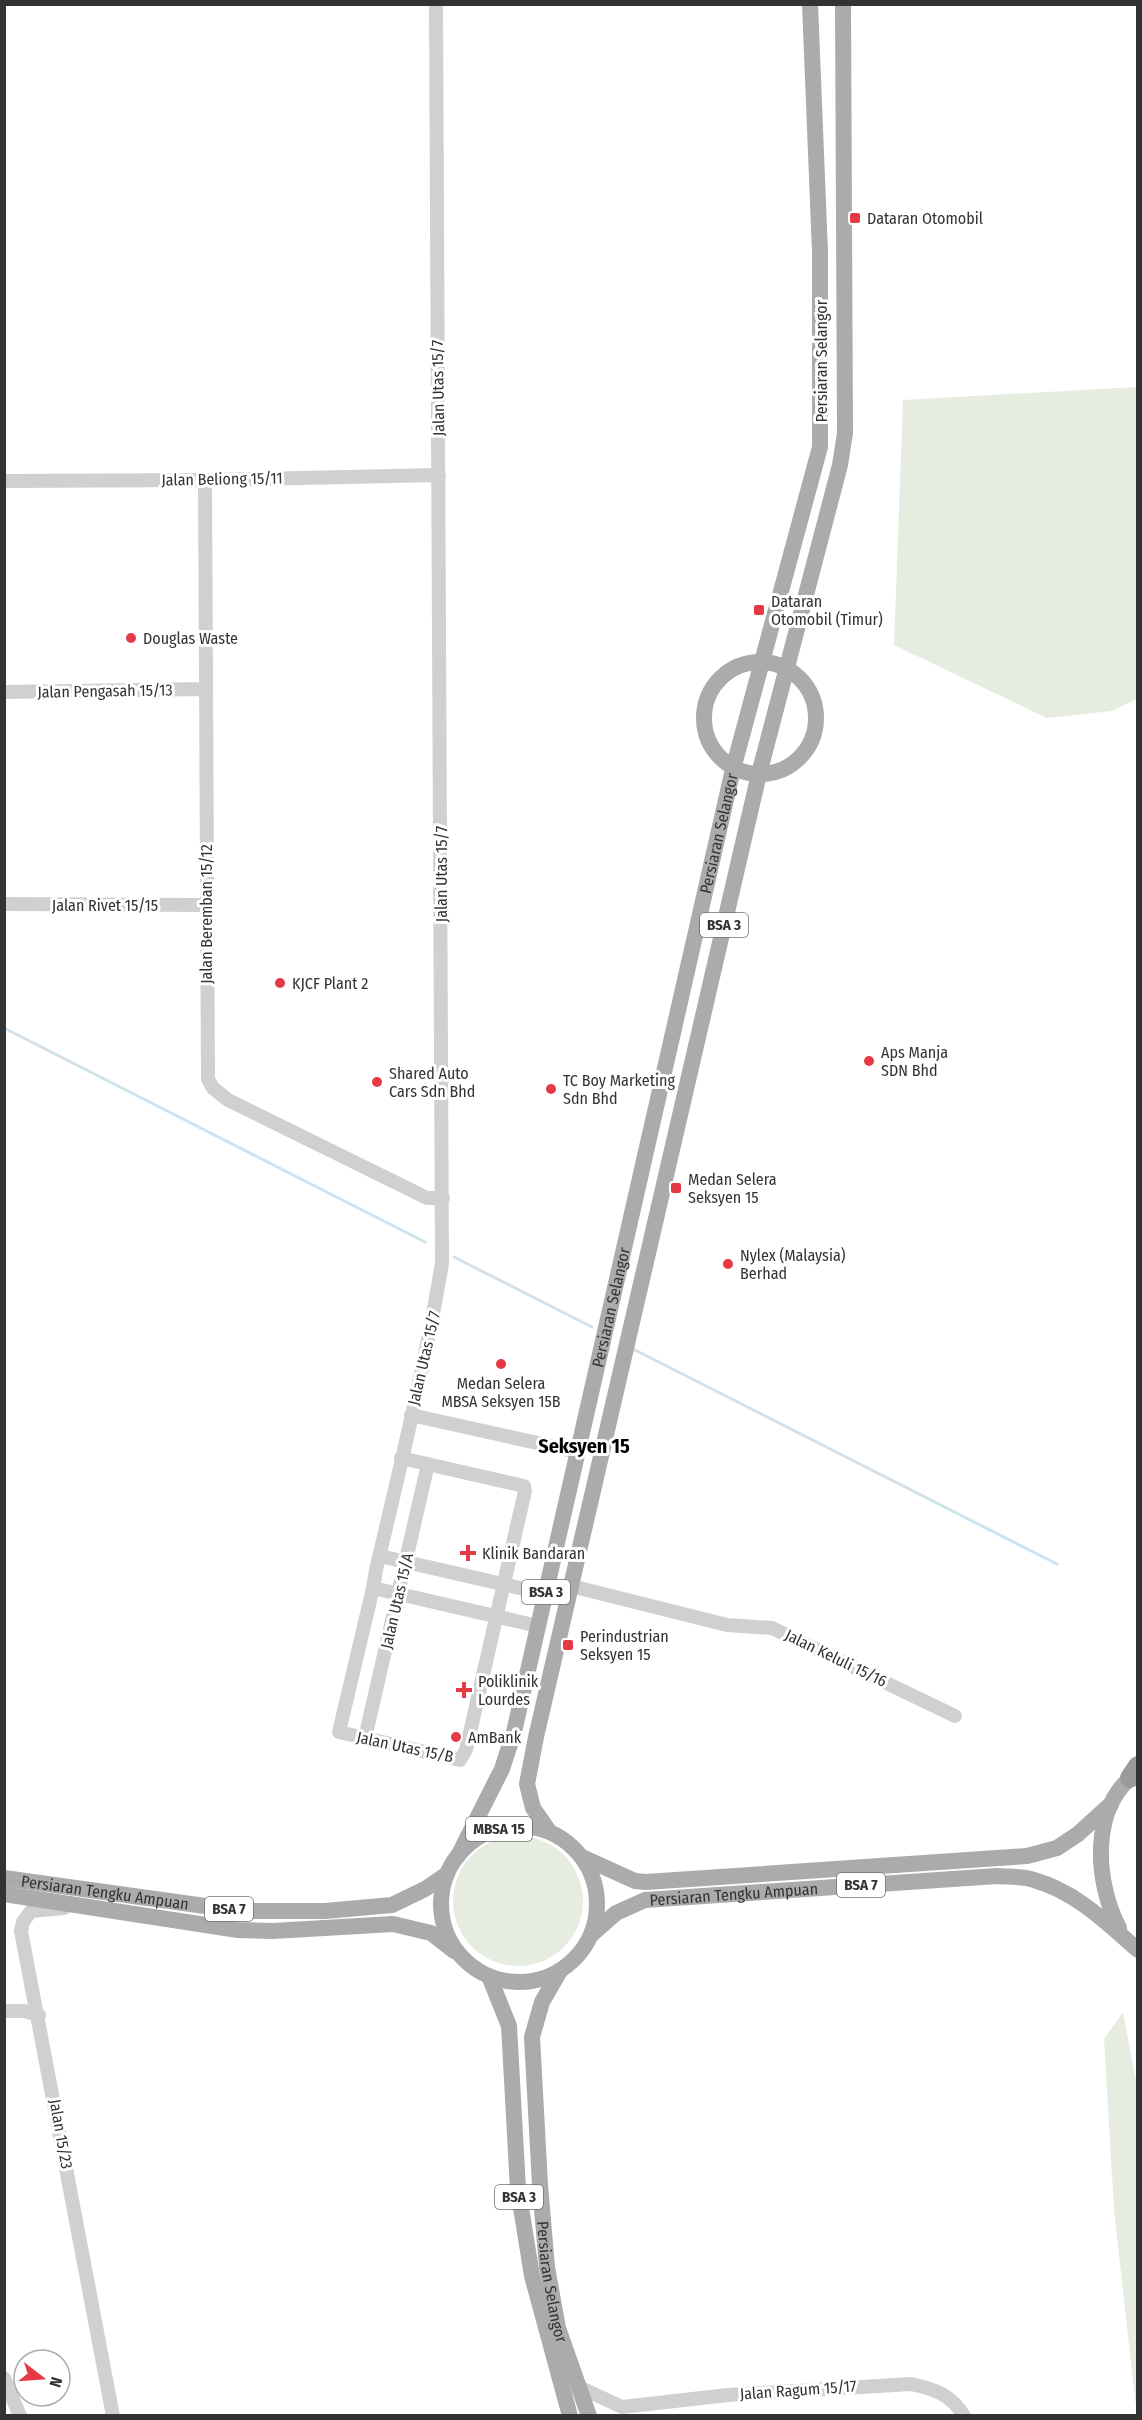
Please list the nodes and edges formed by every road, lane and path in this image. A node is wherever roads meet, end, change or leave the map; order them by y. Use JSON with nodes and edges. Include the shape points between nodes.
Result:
{"nodes":[{"id":1,"x":436,"y":4,"type":"edge"},
{"id":2,"x":810,"y":4,"type":"edge"},
{"id":3,"x":843,"y":4,"type":"edge"},
{"id":4,"x":439,"y":475,"type":"junction"},
{"id":5,"x":205,"y":480,"type":"junction"},
{"id":6,"x":4,"y":481,"type":"edge"},
{"id":7,"x":761,"y":661,"type":"junction"},
{"id":8,"x":787,"y":668,"type":"junction"},
{"id":9,"x":205,"y":689,"type":"junction"},
{"id":10,"x":4,"y":692,"type":"edge"},
{"id":11,"x":733,"y":769,"type":"junction"},
{"id":12,"x":759,"y":774,"type":"junction"},
{"id":13,"x":4,"y":904,"type":"edge"},
{"id":14,"x":206,"y":905,"type":"junction"},
{"id":15,"x":443,"y":1198,"type":"junction"},
{"id":16,"x":411,"y":1415,"type":"junction"},
{"id":17,"x":578,"y":1452,"type":"junction"},
{"id":18,"x":401,"y":1458,"type":"junction"},
{"id":19,"x":428,"y":1464,"type":"junction"},
{"id":20,"x":380,"y":1556,"type":"junction"},
{"id":21,"x":406,"y":1562,"type":"junction"},
{"id":22,"x":504,"y":1584,"type":"junction"},
{"id":23,"x":571,"y":1586,"type":"junction"},
{"id":24,"x":373,"y":1588,"type":"junction"},
{"id":25,"x":398,"y":1594,"type":"junction"},
{"id":26,"x":546,"y":1594,"type":"junction"},
{"id":27,"x":496,"y":1616,"type":"junction"},
{"id":28,"x":538,"y":1626,"type":"junction"},
{"id":29,"x":955,"y":1716,"type":"dead end"},
{"id":30,"x":339,"y":1732,"type":"joint"},
{"id":31,"x":365,"y":1738,"type":"junction"},
{"id":32,"x":1135,"y":1772,"type":"edge"},
{"id":33,"x":1111,"y":1804,"type":"junction"},
{"id":34,"x":549,"y":1831,"type":"junction"},
{"id":35,"x":458,"y":1856,"type":"junction"},
{"id":36,"x":582,"y":1857,"type":"junction"},
{"id":37,"x":447,"y":1874,"type":"junction"},
{"id":38,"x":4,"y":1878,"type":"edge"},
{"id":39,"x":4,"y":1894,"type":"edge"},
{"id":40,"x":87,"y":1907,"type":"junction"},
{"id":41,"x":591,"y":1935,"type":"junction"},
{"id":42,"x":1123,"y":1937,"type":"junction"},
{"id":43,"x":1137,"y":1950,"type":"edge"},
{"id":44,"x":464,"y":1959,"type":"junction"},
{"id":45,"x":560,"y":1971,"type":"junction"},
{"id":46,"x":489,"y":1976,"type":"junction"},
{"id":47,"x":4,"y":2011,"type":"edge"},
{"id":48,"x":39,"y":2015,"type":"junction"},
{"id":49,"x":4,"y":2378,"type":"edge"},
{"id":50,"x":579,"y":2387,"type":"junction"},
{"id":51,"x":618,"y":2411,"type":"edge"},
{"id":52,"x":20,"y":2415,"type":"edge"},
{"id":53,"x":113,"y":2415,"type":"edge"},
{"id":54,"x":570,"y":2415,"type":"edge"},
{"id":55,"x":589,"y":2415,"type":"edge"},
{"id":56,"x":964,"y":2415,"type":"edge"}],
"edges":[{"from":1,"to":4,"type":"street","name":"Jalan Utas 15/7"},
{"from":2,"to":7,"type":"main road","name":"Persiaran Selangor","number":"BSA 3","via":[[820,252],[820,447]]},
{"from":3,"to":8,"type":"main road","name":"Persiaran Selangor","number":"BSA 3","via":[[845,433]]},
{"from":4,"to":5,"type":"street","name":"Jalan Beliong 15/11"},
{"from":4,"to":15,"type":"street","name":"Jalan Utas 15/7"},
{"from":5,"to":6,"type":"street","name":"Jalan Beliong 15/11"},
{"from":5,"to":9,"type":"street","name":"Jalan Beremban 15/12"},
{"from":7,"to":8,"type":"main road"},
{"from":7,"to":11,"type":"main road","name":"Persiaran Selangor","number":"BSA 3"},
{"from":7,"to":11,"type":"main road","via":[[742,664],[726,673],[713,686],[705,703],[703,722],[708,741]]},
{"from":8,"to":12,"type":"main road","name":"Persiaran Selangor","number":"BSA 3"},
{"from":8,"to":12,"type":"main road","via":[[811,694],[816,711],[815,729],[808,748],[795,762],[778,772]]},
{"from":9,"to":10,"type":"street","name":"Jalan Pengasah 15/13"},
{"from":9,"to":14,"type":"street","name":"Jalan Beremban 15/12"},
{"from":11,"to":12,"type":"main road"},
{"from":11,"to":17,"type":"main road","name":"Persiaran Selangor","number":"BSA 3"},
{"from":12,"to":23,"type":"main road","name":"Persiaran Selangor","number":"BSA 3"},
{"from":13,"to":14,"type":"street","name":"Jalan Rivet 15/15"},
{"from":14,"to":15,"type":"street","name":"Jalan Beremban 15/12","via":[[208,1078],[213,1088],[228,1100],[427,1198]]},
{"from":15,"to":16,"type":"street","name":"Jalan Utas 15/7","via":[[442,1263]]},
{"from":16,"to":17,"type":"street"},
{"from":16,"to":18,"type":"street","name":"Jalan Utas 15/7"},
{"from":17,"to":26,"type":"main road","name":"Persiaran Selangor","number":"BSA 3"},
{"from":18,"to":19,"type":"street","name":"Jalan Utas 15/B"},
{"from":18,"to":20,"type":"street","name":"Jalan Utas 15/7"},
{"from":19,"to":21,"type":"street","name":"Jalan Utas 15/A"},
{"from":19,"to":22,"type":"street","name":"Jalan Utas 15/B","via":[[524,1486]]},
{"from":20,"to":21,"type":"street"},
{"from":20,"to":24,"type":"street","name":"Jalan Utas 15/7"},
{"from":21,"to":22,"type":"street"},
{"from":21,"to":25,"type":"street","name":"Jalan Utas 15/A"},
{"from":22,"to":26,"type":"street"},
{"from":22,"to":27,"type":"street","name":"Jalan Utas 15/B"},
{"from":23,"to":29,"type":"street","name":"Jalan Keluli 15/16","via":[[727,1625],[772,1628]]},
{"from":23,"to":34,"type":"main road","name":"Persiaran Selangor","number":"BSA 3","via":[[527,1784],[532,1808]]},
{"from":24,"to":25,"type":"street"},
{"from":24,"to":30,"type":"street","name":"Jalan Utas 15/7"},
{"from":25,"to":27,"type":"street"},
{"from":25,"to":31,"type":"street","name":"Jalan Utas 15/A"},
{"from":26,"to":28,"type":"main road","name":"Persiaran Selangor","number":"BSA 3"},
{"from":27,"to":28,"type":"street"},
{"from":27,"to":31,"type":"street","name":"Jalan Utas 15/B","via":[[466,1750],[460,1760]]},
{"from":28,"to":35,"type":"main road","name":"Persiaran Selangor","number":"BSA 3","via":[[514,1732],[498,1779]]},
{"from":30,"to":31,"type":"street","name":"Jalan Utas 15/B"},
{"from":32,"to":33,"type":"main road"},
{"from":33,"to":36,"type":"main road","name":"Persiaran Tengku Ampuan","number":"BSA 7","via":[[1057,1848],[1027,1856],[646,1882],[635,1881]]},
{"from":33,"to":42,"type":"main road","via":[[1100,1846],[1100,1872],[1108,1908]]},
{"from":34,"to":35,"type":"main road","number":"MBSA 15","via":[[530,1826],[490,1831]]},
{"from":34,"to":36,"type":"main road","number":"MBSA 15"},
{"from":35,"to":37,"type":"main road","number":"MBSA 15"},
{"from":36,"to":41,"type":"main road","number":"MBSA 15","via":[[594,1882],[597,1909]]},
{"from":37,"to":38,"type":"main road","name":"Persiaran Tengku Ampuan","number":"BSA 7","via":[[392,1905],[271,1912]]},
{"from":37,"to":44,"type":"main road","number":"MBSA 15","via":[[442,1892],[445,1928]]},
{"from":39,"to":40,"type":"main road","name":"Persiaran Tengku Ampuan","number":"BSA 7"},
{"from":40,"to":44,"type":"main road","name":"Persiaran Tengku Ampuan","number":"BSA 7","via":[[238,1930],[393,1924],[431,1933]]},
{"from":40,"to":48,"type":"street","name":"Jalan 15/23","via":[[31,1911],[23,1922],[21,1931]]},
{"from":41,"to":42,"type":"main road","name":"Persiaran Tengku Ampuan","number":"BSA 7","via":[[616,1914],[645,1900],[998,1876],[1032,1879],[1056,1888],[1082,1901]]},
{"from":41,"to":45,"type":"main road","number":"MBSA 15","via":[[583,1949]]},
{"from":42,"to":43,"type":"main road","name":"Persiaran Tengku Ampuan"},
{"from":44,"to":46,"type":"main road","number":"MBSA 15"},
{"from":45,"to":46,"type":"main road","number":"MBSA 15","via":[[537,1980],[513,1982]]},
{"from":45,"to":50,"type":"main road","name":"Persiaran Selangor","number":"BSA 3","via":[[542,2001],[532,2037],[547,2267],[558,2328]]},
{"from":46,"to":54,"type":"main road","name":"Persiaran Selangor","number":"BSA 3","via":[[509,2026],[518,2189],[532,2276]]},
{"from":47,"to":48,"type":"street"},
{"from":48,"to":53,"type":"street","name":"Jalan 15/23"},
{"from":49,"to":52,"type":"street"},
{"from":50,"to":51,"type":"street","name":"Jalan Ragum 15/17"},
{"from":50,"to":55,"type":"main road","name":"Persiaran Selangor","number":"BSA 3"},
{"from":51,"to":56,"type":"street","name":"Jalan Ragum 15/17","via":[[728,2395],[911,2384],[948,2396]]}]}
